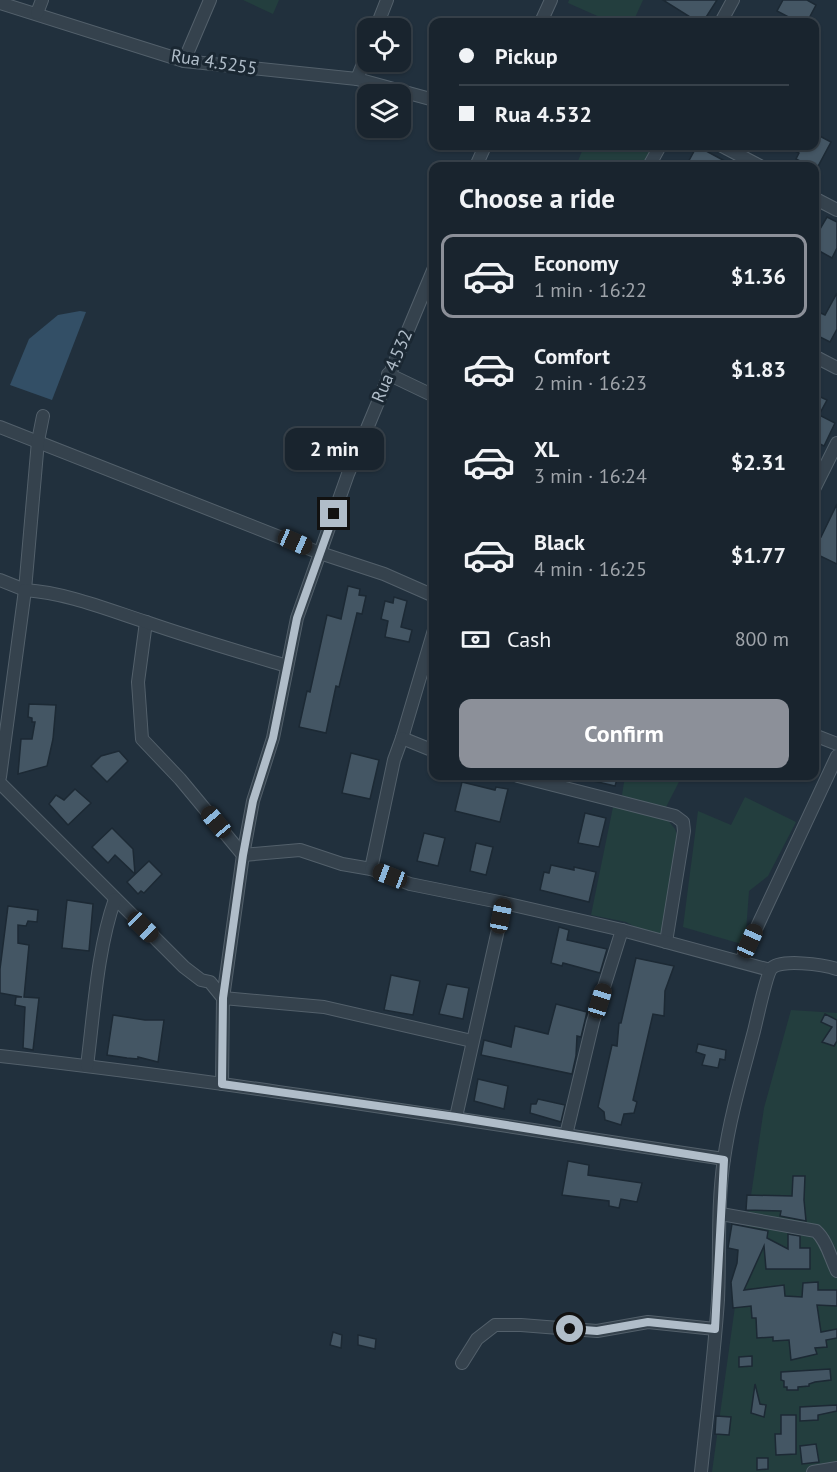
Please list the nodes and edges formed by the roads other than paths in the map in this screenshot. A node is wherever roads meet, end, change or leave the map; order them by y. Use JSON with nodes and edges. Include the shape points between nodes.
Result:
{"nodes":[{"id":1,"x":42,"y":0,"type":"edge"},
{"id":2,"x":210,"y":0,"type":"edge"},
{"id":3,"x":387,"y":0,"type":"edge"},
{"id":4,"x":551,"y":0,"type":"edge"},
{"id":5,"x":733,"y":0,"type":"edge"},
{"id":6,"x":0,"y":3,"type":"edge"},
{"id":7,"x":37,"y":13,"type":"junction"},
{"id":8,"x":380,"y":18,"type":"edge"},
{"id":9,"x":543,"y":18,"type":"edge"},
{"id":10,"x":723,"y":18,"type":"edge"},
{"id":11,"x":184,"y":61,"type":"junction"},
{"id":12,"x":360,"y":72,"type":"edge"},
{"id":13,"x":357,"y":79,"type":"junction"},
{"id":14,"x":429,"y":99,"type":"edge"},
{"id":15,"x":730,"y":150,"type":"edge"},
{"id":16,"x":752,"y":162,"type":"edge"},
{"id":17,"x":819,"y":201,"type":"edge"},
{"id":18,"x":837,"y":210,"type":"edge"},
{"id":19,"x":429,"y":279,"type":"edge"},
{"id":20,"x":819,"y":359,"type":"edge"},
{"id":21,"x":837,"y":369,"type":"edge"},
{"id":22,"x":388,"y":374,"type":"junction"},
{"id":23,"x":429,"y":394,"type":"edge"},
{"id":24,"x":43,"y":416,"type":"dead end"},
{"id":25,"x":0,"y":427,"type":"edge"},
{"id":26,"x":38,"y":441,"type":"junction"},
{"id":27,"x":837,"y":443,"type":"edge"},
{"id":28,"x":819,"y":479,"type":"edge"},
{"id":29,"x":320,"y":553,"type":"junction"},
{"id":30,"x":0,"y":580,"type":"edge"},
{"id":31,"x":25,"y":590,"type":"junction"},
{"id":32,"x":429,"y":593,"type":"edge"},
{"id":33,"x":146,"y":622,"type":"junction"},
{"id":34,"x":429,"y":647,"type":"edge"},
{"id":35,"x":288,"y":666,"type":"junction"},
{"id":36,"x":819,"y":737,"type":"edge"},
{"id":37,"x":402,"y":738,"type":"junction"},
{"id":38,"x":837,"y":744,"type":"edge"},
{"id":39,"x":429,"y":749,"type":"edge"},
{"id":40,"x":837,"y":756,"type":"edge"},
{"id":41,"x":0,"y":777,"type":"edge"},
{"id":42,"x":534,"y":780,"type":"edge"},
{"id":43,"x":0,"y":783,"type":"edge"},
{"id":44,"x":243,"y":855,"type":"junction"},
{"id":45,"x":371,"y":869,"type":"junction"},
{"id":46,"x":115,"y":899,"type":"junction"},
{"id":47,"x":504,"y":903,"type":"junction"},
{"id":48,"x":622,"y":930,"type":"junction"},
{"id":49,"x":666,"y":942,"type":"junction"},
{"id":50,"x":741,"y":961,"type":"junction"},
{"id":51,"x":837,"y":969,"type":"edge"},
{"id":52,"x":770,"y":970,"type":"junction"},
{"id":53,"x":223,"y":998,"type":"junction"},
{"id":54,"x":472,"y":1041,"type":"junction"},
{"id":55,"x":0,"y":1056,"type":"edge"},
{"id":56,"x":87,"y":1066,"type":"junction"},
{"id":57,"x":222,"y":1084,"type":"junction"},
{"id":58,"x":456,"y":1117,"type":"junction"},
{"id":59,"x":566,"y":1135,"type":"junction"},
{"id":60,"x":724,"y":1160,"type":"junction"},
{"id":61,"x":721,"y":1214,"type":"junction"},
{"id":62,"x":837,"y":1271,"type":"edge"},
{"id":63,"x":715,"y":1329,"type":"junction"},
{"id":64,"x":462,"y":1363,"type":"dead end"},
{"id":65,"x":837,"y":1468,"type":"edge"},
{"id":66,"x":701,"y":1472,"type":"edge"},
{"id":67,"x":813,"y":1472,"type":"edge"}],
"edges":[{"from":1,"to":7,"type":"street"},
{"from":2,"to":11,"type":"street"},
{"from":3,"to":8,"type":"street"},
{"from":4,"to":9,"type":"street"},
{"from":5,"to":10,"type":"street"},
{"from":6,"to":7,"type":"street","name":"Rua 4.5255"},
{"from":7,"to":11,"type":"street","name":"Rua 4.5255"},
{"from":11,"to":13,"type":"street","name":"Rua 4.5255"},
{"from":12,"to":13,"type":"street"},
{"from":13,"to":14,"type":"street","name":"Rua 4.5255"},
{"from":15,"to":16,"type":"street"},
{"from":17,"to":18,"type":"street"},
{"from":19,"to":22,"type":"street","name":"Rua 4.532"},
{"from":20,"to":21,"type":"street"},
{"from":22,"to":23,"type":"street"},
{"from":22,"to":29,"type":"street","name":"Rua 4.532"},
{"from":24,"to":26,"type":"street"},
{"from":25,"to":26,"type":"street"},
{"from":26,"to":29,"type":"street"},
{"from":26,"to":31,"type":"street"},
{"from":27,"to":28,"type":"street"},
{"from":29,"to":32,"type":"street"},
{"from":29,"to":35,"type":"street","name":"Rua 4.532","via":[[297,618]]},
{"from":30,"to":31,"type":"street"},
{"from":31,"to":33,"type":"street","via":[[87,602]]},
{"from":31,"to":41,"type":"street"},
{"from":33,"to":35,"type":"street"},
{"from":33,"to":44,"type":"street","via":[[138,682],[142,739]]},
{"from":34,"to":37,"type":"street"},
{"from":35,"to":44,"type":"street","name":"Rua 4.532"},
{"from":36,"to":38,"type":"street"},
{"from":37,"to":39,"type":"street"},
{"from":37,"to":45,"type":"street"},
{"from":40,"to":50,"type":"street"},
{"from":42,"to":49,"type":"street","via":[[675,816],[683,822]]},
{"from":43,"to":46,"type":"street"},
{"from":44,"to":45,"type":"street","via":[[300,850]]},
{"from":44,"to":53,"type":"street","name":"Rua 4.532"},
{"from":45,"to":47,"type":"street","via":[[410,884]]},
{"from":46,"to":53,"type":"street","via":[[194,976],[210,982]]},
{"from":46,"to":56,"type":"street","via":[[101,960]]},
{"from":47,"to":48,"type":"street"},
{"from":47,"to":54,"type":"street"},
{"from":48,"to":49,"type":"street"},
{"from":48,"to":59,"type":"street","via":[[593,1022]]},
{"from":49,"to":50,"type":"street"},
{"from":50,"to":52,"type":"street"},
{"from":51,"to":52,"type":"street","via":[[807,964],[776,965]]},
{"from":52,"to":60,"type":"street"},
{"from":53,"to":54,"type":"street","via":[[324,1007]]},
{"from":53,"to":57,"type":"street","name":"Rua 4.532"},
{"from":54,"to":58,"type":"street"},
{"from":55,"to":56,"type":"street"},
{"from":56,"to":57,"type":"street"},
{"from":57,"to":58,"type":"street"},
{"from":58,"to":59,"type":"street"},
{"from":59,"to":60,"type":"street"},
{"from":60,"to":61,"type":"street"},
{"from":61,"to":62,"type":"street","via":[[816,1231],[824,1238]]},
{"from":61,"to":63,"type":"street"},
{"from":63,"to":64,"type":"street","via":[[648,1322],[597,1331],[495,1325],[477,1339]]},
{"from":63,"to":66,"type":"street"},
{"from":65,"to":67,"type":"street"}]}
